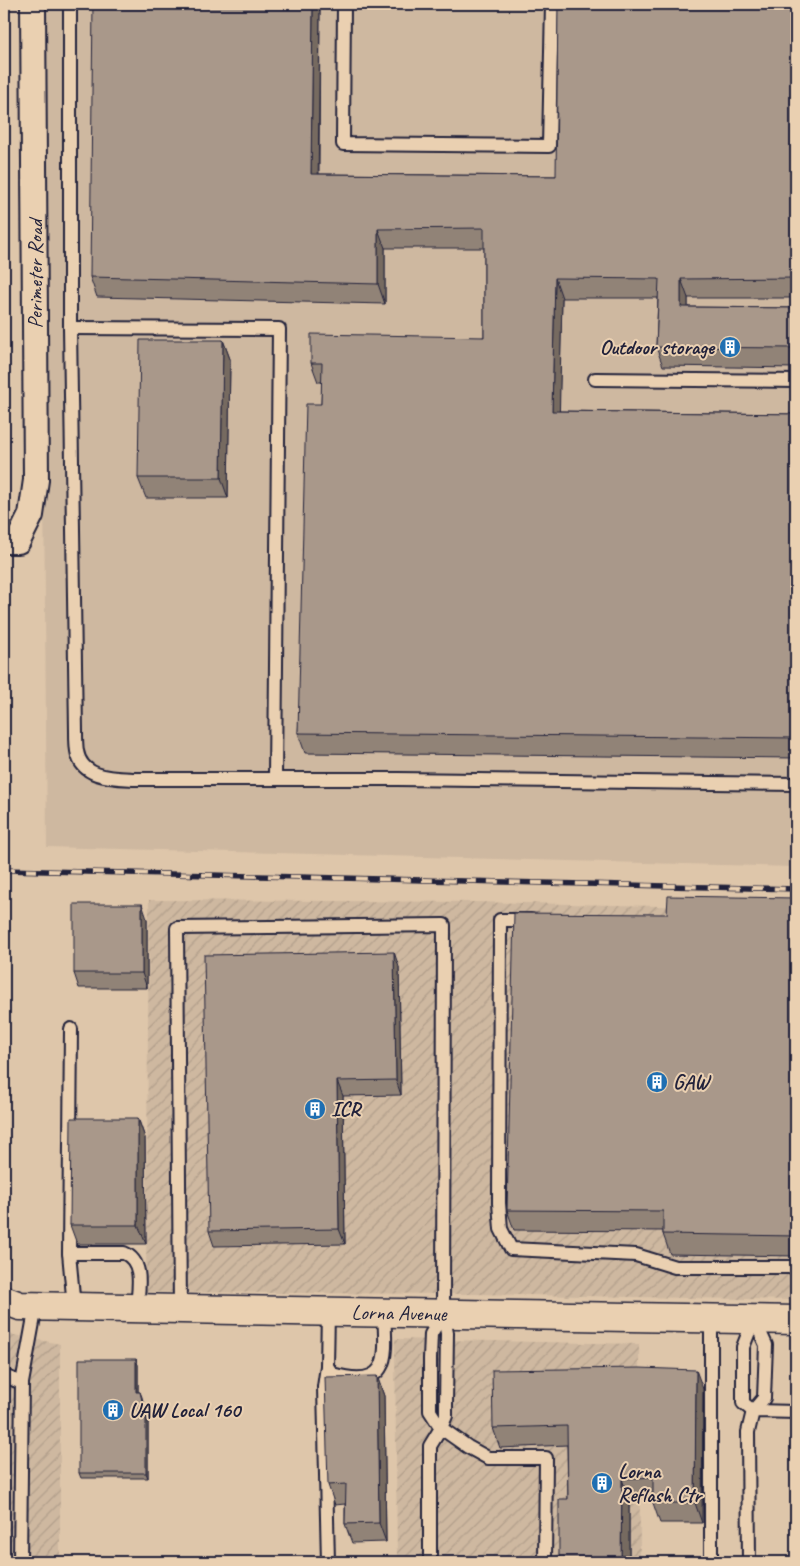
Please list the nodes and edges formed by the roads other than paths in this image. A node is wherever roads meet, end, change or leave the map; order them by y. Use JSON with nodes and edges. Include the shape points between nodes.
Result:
{"nodes":[{"id":1,"x":33,"y":4,"type":"edge"},
{"id":2,"x":70,"y":4,"type":"edge"},
{"id":3,"x":344,"y":4,"type":"edge"},
{"id":4,"x":552,"y":4,"type":"edge"},
{"id":5,"x":70,"y":328,"type":"junction"},
{"id":6,"x":595,"y":379,"type":"dead end"},
{"id":7,"x":796,"y":381,"type":"edge"},
{"id":8,"x":11,"y":541,"type":"edge"},
{"id":9,"x":275,"y":778,"type":"junction"},
{"id":10,"x":796,"y":784,"type":"edge"},
{"id":11,"x":539,"y":920,"type":"edge"},
{"id":12,"x":71,"y":1029,"type":"dead end"},
{"id":13,"x":69,"y":1253,"type":"junction"},
{"id":14,"x":796,"y":1267,"type":"edge"},
{"id":15,"x":4,"y":1300,"type":"edge"},
{"id":16,"x":36,"y":1306,"type":"junction"},
{"id":17,"x":74,"y":1307,"type":"junction"},
{"id":18,"x":137,"y":1308,"type":"junction"},
{"id":19,"x":180,"y":1309,"type":"junction"},
{"id":20,"x":328,"y":1312,"type":"junction"},
{"id":21,"x":384,"y":1312,"type":"junction"},
{"id":22,"x":444,"y":1314,"type":"junction"},
{"id":23,"x":711,"y":1318,"type":"junction"},
{"id":24,"x":754,"y":1319,"type":"junction"},
{"id":25,"x":796,"y":1320,"type":"edge"},
{"id":26,"x":328,"y":1366,"type":"junction"},
{"id":27,"x":4,"y":1376,"type":"edge"},
{"id":28,"x":22,"y":1383,"type":"junction"},
{"id":29,"x":753,"y":1411,"type":"junction"},
{"id":30,"x":796,"y":1412,"type":"edge"},
{"id":31,"x":442,"y":1428,"type":"junction"},
{"id":32,"x":20,"y":1562,"type":"edge"},
{"id":33,"x":328,"y":1562,"type":"edge"},
{"id":34,"x":430,"y":1562,"type":"edge"},
{"id":35,"x":545,"y":1562,"type":"edge"},
{"id":36,"x":711,"y":1562,"type":"edge"},
{"id":37,"x":749,"y":1562,"type":"edge"}],
"edges":[{"from":1,"to":8,"type":"street","name":"Perimeter Road","via":[[36,480],[31,515]]},
{"from":2,"to":5,"type":"lane"},
{"from":3,"to":4,"type":"lane","via":[[342,144],[549,146]]},
{"from":5,"to":9,"type":"lane","via":[[77,753],[83,766],[108,778]]},
{"from":5,"to":9,"type":"lane","via":[[279,329]]},
{"from":6,"to":7,"type":"lane"},
{"from":9,"to":10,"type":"lane"},
{"from":11,"to":14,"type":"lane","via":[[500,920],[498,1203],[501,1229],[512,1249],[636,1255],[675,1267]]},
{"from":12,"to":13,"type":"lane"},
{"from":13,"to":17,"type":"lane"},
{"from":13,"to":18,"type":"lane","via":[[124,1253],[132,1256],[139,1278]]},
{"from":15,"to":16,"type":"street","name":"Lorna Avenue","via":[[20,1306]]},
{"from":16,"to":17,"type":"street","name":"Lorna Avenue"},
{"from":16,"to":28,"type":"lane"},
{"from":17,"to":18,"type":"street","name":"Lorna Avenue"},
{"from":18,"to":19,"type":"street","name":"Lorna Avenue"},
{"from":19,"to":20,"type":"street","name":"Lorna Avenue"},
{"from":19,"to":22,"type":"lane","via":[[177,928],[444,926]]},
{"from":20,"to":21,"type":"street","name":"Lorna Avenue"},
{"from":20,"to":26,"type":"lane"},
{"from":21,"to":22,"type":"street","name":"Lorna Avenue"},
{"from":21,"to":26,"type":"lane","via":[[385,1356],[376,1374],[367,1378],[342,1377],[332,1374]]},
{"from":22,"to":23,"type":"street","name":"Lorna Avenue"},
{"from":22,"to":31,"type":"lane","via":[[431,1334],[430,1359],[430,1411]]},
{"from":23,"to":24,"type":"street","name":"Lorna Avenue"},
{"from":23,"to":36,"type":"lane"},
{"from":24,"to":25,"type":"street","name":"Lorna Avenue"},
{"from":24,"to":29,"type":"lane","via":[[766,1345],[764,1398]]},
{"from":24,"to":29,"type":"lane","via":[[743,1347],[742,1387],[743,1403]]},
{"from":26,"to":33,"type":"lane","via":[[324,1387]]},
{"from":27,"to":28,"type":"lane"},
{"from":28,"to":32,"type":"lane"},
{"from":29,"to":30,"type":"lane"},
{"from":29,"to":37,"type":"lane","via":[[748,1432]]},
{"from":31,"to":34,"type":"lane","via":[[430,1446]]},
{"from":31,"to":35,"type":"lane","via":[[488,1458],[546,1458]]}]}
